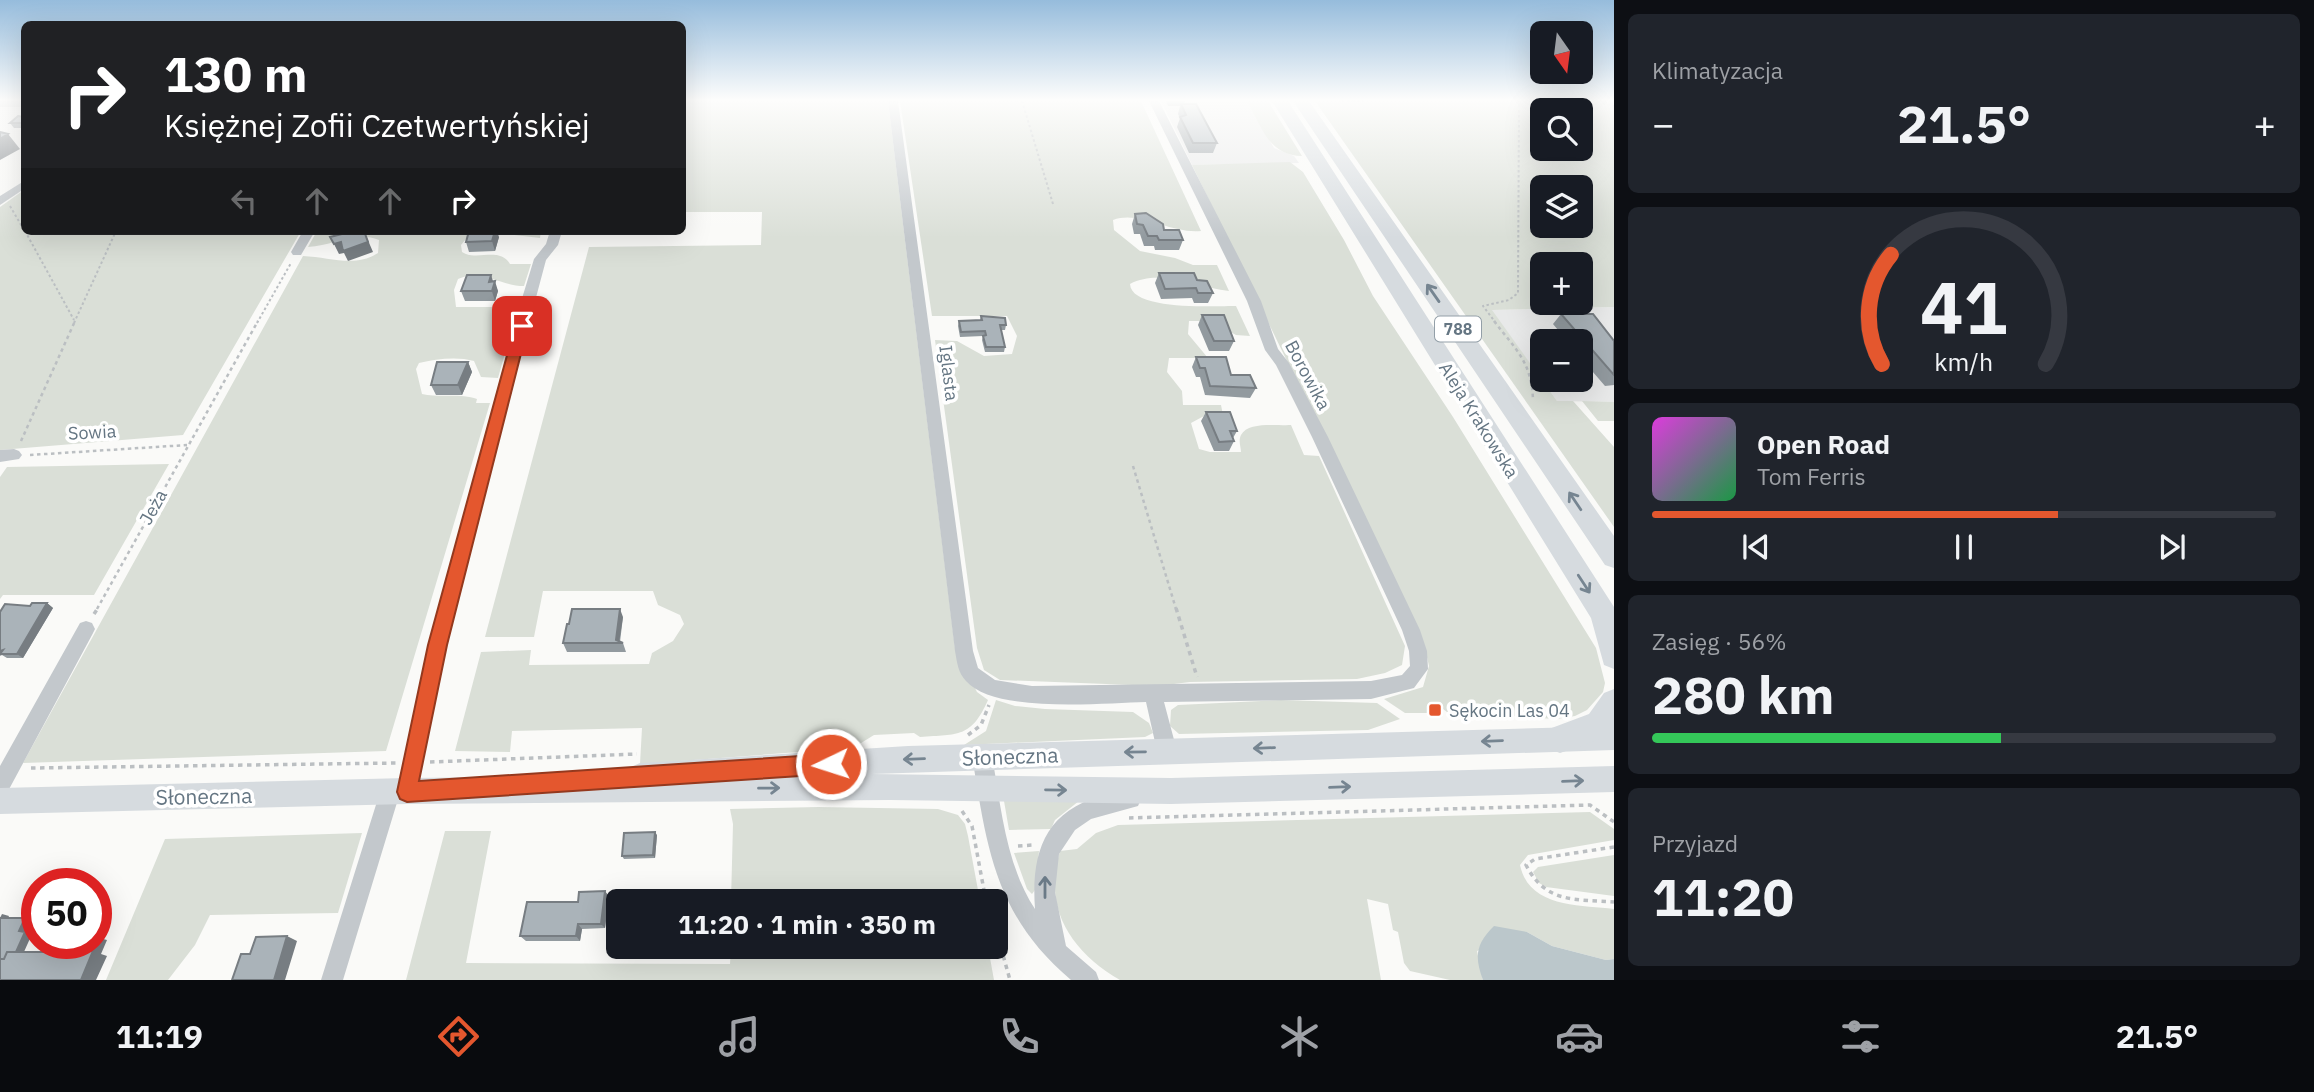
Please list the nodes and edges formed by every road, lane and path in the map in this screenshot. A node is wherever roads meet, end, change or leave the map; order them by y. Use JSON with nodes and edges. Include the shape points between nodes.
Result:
{"nodes":[{"id":1,"x":899,"y":147,"type":"edge"},
{"id":2,"x":1036,"y":147,"type":"edge"},
{"id":3,"x":1179,"y":147,"type":"edge"},
{"id":4,"x":1309,"y":147,"type":"edge"},
{"id":5,"x":1332,"y":147,"type":"edge"},
{"id":6,"x":1518,"y":147,"type":"edge"},
{"id":7,"x":21,"y":186,"type":"edge"},
{"id":8,"x":3,"y":199,"type":"edge"},
{"id":9,"x":1053,"y":204,"type":"dead end"},
{"id":10,"x":21,"y":225,"type":"edge"},
{"id":11,"x":27,"y":235,"type":"edge"},
{"id":12,"x":114,"y":235,"type":"edge"},
{"id":13,"x":307,"y":235,"type":"edge"},
{"id":14,"x":555,"y":235,"type":"edge"},
{"id":15,"x":297,"y":252,"type":"joint"},
{"id":16,"x":75,"y":321,"type":"junction"},
{"id":17,"x":1533,"y":399,"type":"dead end"},
{"id":18,"x":187,"y":445,"type":"junction"},
{"id":19,"x":7,"y":456,"type":"edge"},
{"id":20,"x":1133,"y":466,"type":"dead end"},
{"id":21,"x":1614,"y":557,"type":"edge"},
{"id":22,"x":1609,"y":623,"type":"edge"},
{"id":23,"x":86,"y":629,"type":"joint"},
{"id":24,"x":1614,"y":656,"type":"edge"},
{"id":25,"x":996,"y":687,"type":"junction"},
{"id":26,"x":1202,"y":693,"type":"junction"},
{"id":27,"x":1153,"y":694,"type":"junction"},
{"id":28,"x":1614,"y":703,"type":"edge"},
{"id":29,"x":1614,"y":738,"type":"edge"},
{"id":30,"x":1560,"y":739,"type":"junction"},
{"id":31,"x":973,"y":748,"type":"junction"},
{"id":32,"x":1167,"y":751,"type":"junction"},
{"id":33,"x":646,"y":753,"type":"dead end"},
{"id":34,"x":414,"y":763,"type":"junction"},
{"id":35,"x":9,"y":768,"type":"junction"},
{"id":36,"x":1614,"y":779,"type":"edge"},
{"id":37,"x":0,"y":786,"type":"edge"},
{"id":38,"x":988,"y":790,"type":"junction"},
{"id":39,"x":398,"y":792,"type":"junction"},
{"id":40,"x":1171,"y":792,"type":"junction"},
{"id":41,"x":0,"y":801,"type":"edge"},
{"id":42,"x":959,"y":808,"type":"dead end"},
{"id":43,"x":1119,"y":820,"type":"dead end"},
{"id":44,"x":1614,"y":822,"type":"edge"},
{"id":45,"x":1614,"y":847,"type":"edge"},
{"id":46,"x":984,"y":889,"type":"edge"},
{"id":47,"x":1614,"y":902,"type":"edge"},
{"id":48,"x":1057,"y":954,"type":"junction"},
{"id":49,"x":1004,"y":959,"type":"edge"},
{"id":50,"x":332,"y":980,"type":"edge"},
{"id":51,"x":1010,"y":980,"type":"edge"},
{"id":52,"x":1088,"y":980,"type":"edge"}],
"edges":[{"from":1,"to":25,"type":"street","name":"Iglasta","via":[[967,668]]},
{"from":2,"to":9,"type":"path"},
{"from":3,"to":26,"type":"street","name":"Borowika","via":[[1254,301],[1272,351],[1320,437],[1411,630],[1419,669],[1407,682],[1371,690]]},
{"from":4,"to":22,"type":"main road","name":"Aleja Krakowska","number":"788","one_way":true},
{"from":21,"to":5,"type":"main road","name":"Aleja Krakowska","number":"788","one_way":true},
{"from":6,"to":17,"type":"path","via":[[1518,293],[1483,306],[1527,365]]},
{"from":7,"to":8,"type":"street"},
{"from":8,"to":10,"type":"path"},
{"from":11,"to":16,"type":"path"},
{"from":12,"to":16,"type":"path"},
{"from":13,"to":15,"type":"street"},
{"from":14,"to":34,"type":"street","via":[[540,259],[527,304],[438,645]]},
{"from":15,"to":18,"type":"path","name":"Jeża"},
{"from":16,"to":19,"type":"path"},
{"from":18,"to":19,"type":"path","name":"Sowia"},
{"from":18,"to":23,"type":"path","name":"Jeża"},
{"from":20,"to":26,"type":"path"},
{"from":22,"to":24,"type":"main road","name":"Aleja Krakowska"},
{"from":23,"to":35,"type":"street"},
{"from":25,"to":27,"type":"street","via":[[1032,695]]},
{"from":25,"to":31,"type":"path"},
{"from":26,"to":27,"type":"street"},
{"from":27,"to":32,"type":"street"},
{"from":28,"to":30,"type":"main road","via":[[1604,721]]},
{"from":29,"to":30,"type":"main road","name":"Słoneczna"},
{"from":30,"to":32,"type":"main road","name":"Słoneczna","one_way":true},
{"from":32,"to":31,"type":"main road","name":"Słoneczna","one_way":true},
{"from":31,"to":38,"type":"street"},
{"from":31,"to":39,"type":"main road","name":"Słoneczna","one_way":true},
{"from":33,"to":34,"type":"path"},
{"from":34,"to":35,"type":"path"},
{"from":34,"to":39,"type":"street"},
{"from":35,"to":37,"type":"street"},
{"from":40,"to":36,"type":"main road","name":"Słoneczna","one_way":true},
{"from":39,"to":38,"type":"main road","name":"Słoneczna","one_way":true,"via":[[901,786]]},
{"from":38,"to":40,"type":"main road","name":"Słoneczna","one_way":true},
{"from":38,"to":48,"type":"street","via":[[1007,881],[1023,911]]},
{"from":39,"to":41,"type":"main road","name":"Słoneczna"},
{"from":39,"to":50,"type":"street"},
{"from":48,"to":40,"type":"street","one_way":true,"via":[[1044,885],[1046,861],[1059,833],[1084,812]]},
{"from":42,"to":46,"type":"path","via":[[972,826]]},
{"from":43,"to":44,"type":"path","via":[[1590,805]]},
{"from":45,"to":47,"type":"path","via":[[1535,859],[1526,865],[1534,883],[1549,894]]},
{"from":48,"to":52,"type":"street"},
{"from":49,"to":51,"type":"path"}]}
